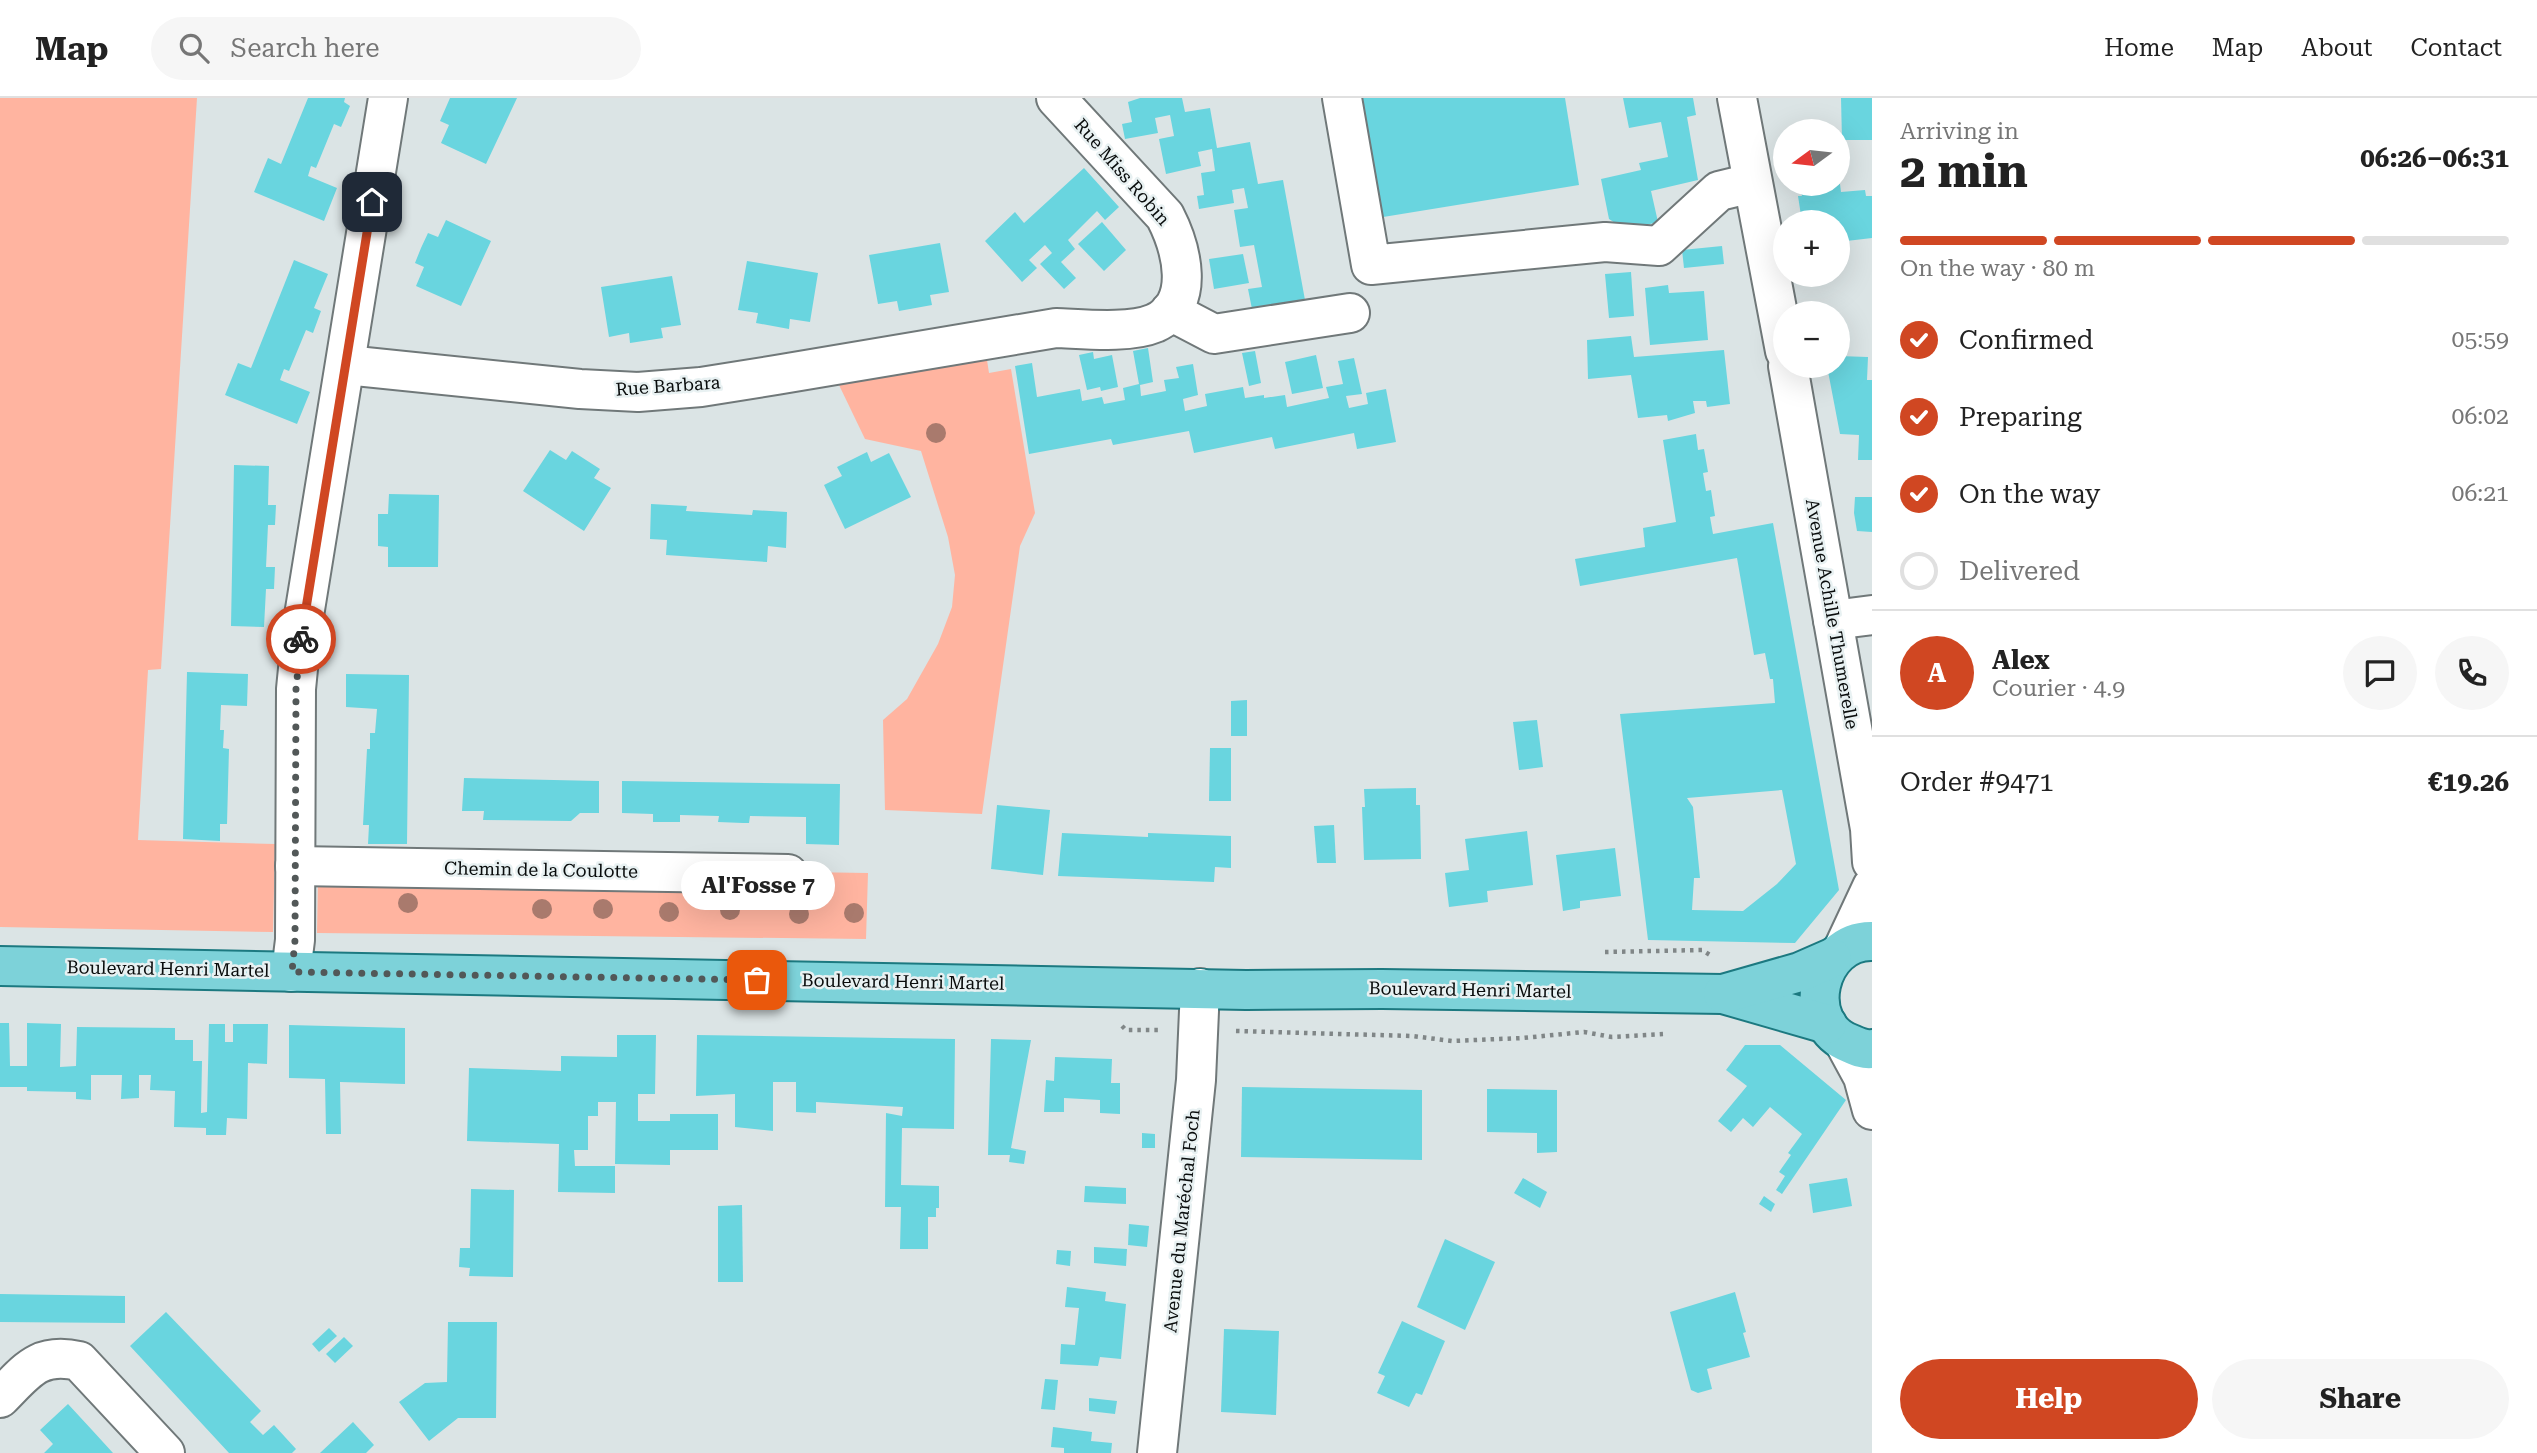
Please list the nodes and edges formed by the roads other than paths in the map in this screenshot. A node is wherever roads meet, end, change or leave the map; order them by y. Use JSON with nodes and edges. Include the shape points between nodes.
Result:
{"nodes":[{"id":1,"x":388,"y":98,"type":"edge"},
{"id":2,"x":1056,"y":98,"type":"edge"},
{"id":3,"x":1342,"y":98,"type":"edge"},
{"id":4,"x":1737,"y":98,"type":"edge"},
{"id":5,"x":1752,"y":183,"type":"junction"},
{"id":6,"x":1775,"y":301,"type":"edge"},
{"id":7,"x":1170,"y":312,"type":"junction"},
{"id":8,"x":1350,"y":313,"type":"dead end"},
{"id":9,"x":346,"y":365,"type":"junction"},
{"id":10,"x":1790,"y":378,"type":"edge"},
{"id":11,"x":1872,"y":615,"type":"edge"},
{"id":12,"x":1833,"y":620,"type":"junction"},
{"id":13,"x":1872,"y":862,"type":"edge"},
{"id":14,"x":295,"y":866,"type":"junction"},
{"id":15,"x":788,"y":874,"type":"dead end"},
{"id":16,"x":1872,"y":887,"type":"edge"},
{"id":17,"x":1849,"y":950,"type":"edge"},
{"id":18,"x":0,"y":966,"type":"edge"},
{"id":19,"x":292,"y":972,"type":"junction"},
{"id":20,"x":1200,"y":988,"type":"junction"},
{"id":21,"x":1723,"y":993,"type":"junction"},
{"id":22,"x":1848,"y":1038,"type":"edge"},
{"id":23,"x":1872,"y":1110,"type":"edge"},
{"id":24,"x":7,"y":1378,"type":"edge"},
{"id":25,"x":165,"y":1453,"type":"edge"},
{"id":26,"x":1157,"y":1453,"type":"edge"}],
"edges":[{"from":1,"to":9,"type":"street"},
{"from":2,"to":7,"type":"street","name":"Rue Miss Robin","via":[[1165,216],[1177,238],[1181,283]]},
{"from":3,"to":5,"type":"street","via":[[1371,265],[1605,242],[1659,246],[1719,191]]},
{"from":4,"to":5,"type":"street"},
{"from":5,"to":6,"type":"street"},
{"from":7,"to":8,"type":"street","via":[[1214,334]]},
{"from":7,"to":9,"type":"street","name":"Rue Barbara","via":[[1155,323],[1133,327],[1056,328],[714,385],[638,392]]},
{"from":9,"to":14,"type":"street","via":[[302,628],[296,689]]},
{"from":10,"to":12,"type":"street","name":"Avenue Achille Thumerelle"},
{"from":11,"to":12,"type":"street"},
{"from":12,"to":13,"type":"street","name":"Avenue Achille Thumerelle"},
{"from":14,"to":15,"type":"street","name":"Chemin de la Coulotte"},
{"from":14,"to":19,"type":"street"},
{"from":16,"to":17,"type":"street"},
{"from":17,"to":21,"type":"main road","name":"Boulevard Henri Martel","via":[[1800,972]]},
{"from":17,"to":22,"type":"main road","via":[[1819,987],[1819,1006]]},
{"from":18,"to":19,"type":"main road","name":"Boulevard Henri Martel"},
{"from":19,"to":20,"type":"main road","name":"Boulevard Henri Martel"},
{"from":20,"to":21,"type":"main road","name":"Boulevard Henri Martel"},
{"from":20,"to":26,"type":"street","name":"Avenue du Maréchal Foch","via":[[1196,1080]]},
{"from":21,"to":22,"type":"main road","name":"Boulevard Henri Martel"},
{"from":22,"to":23,"type":"street"},
{"from":24,"to":25,"type":"street","via":[[58,1356],[79,1361]]}]}
